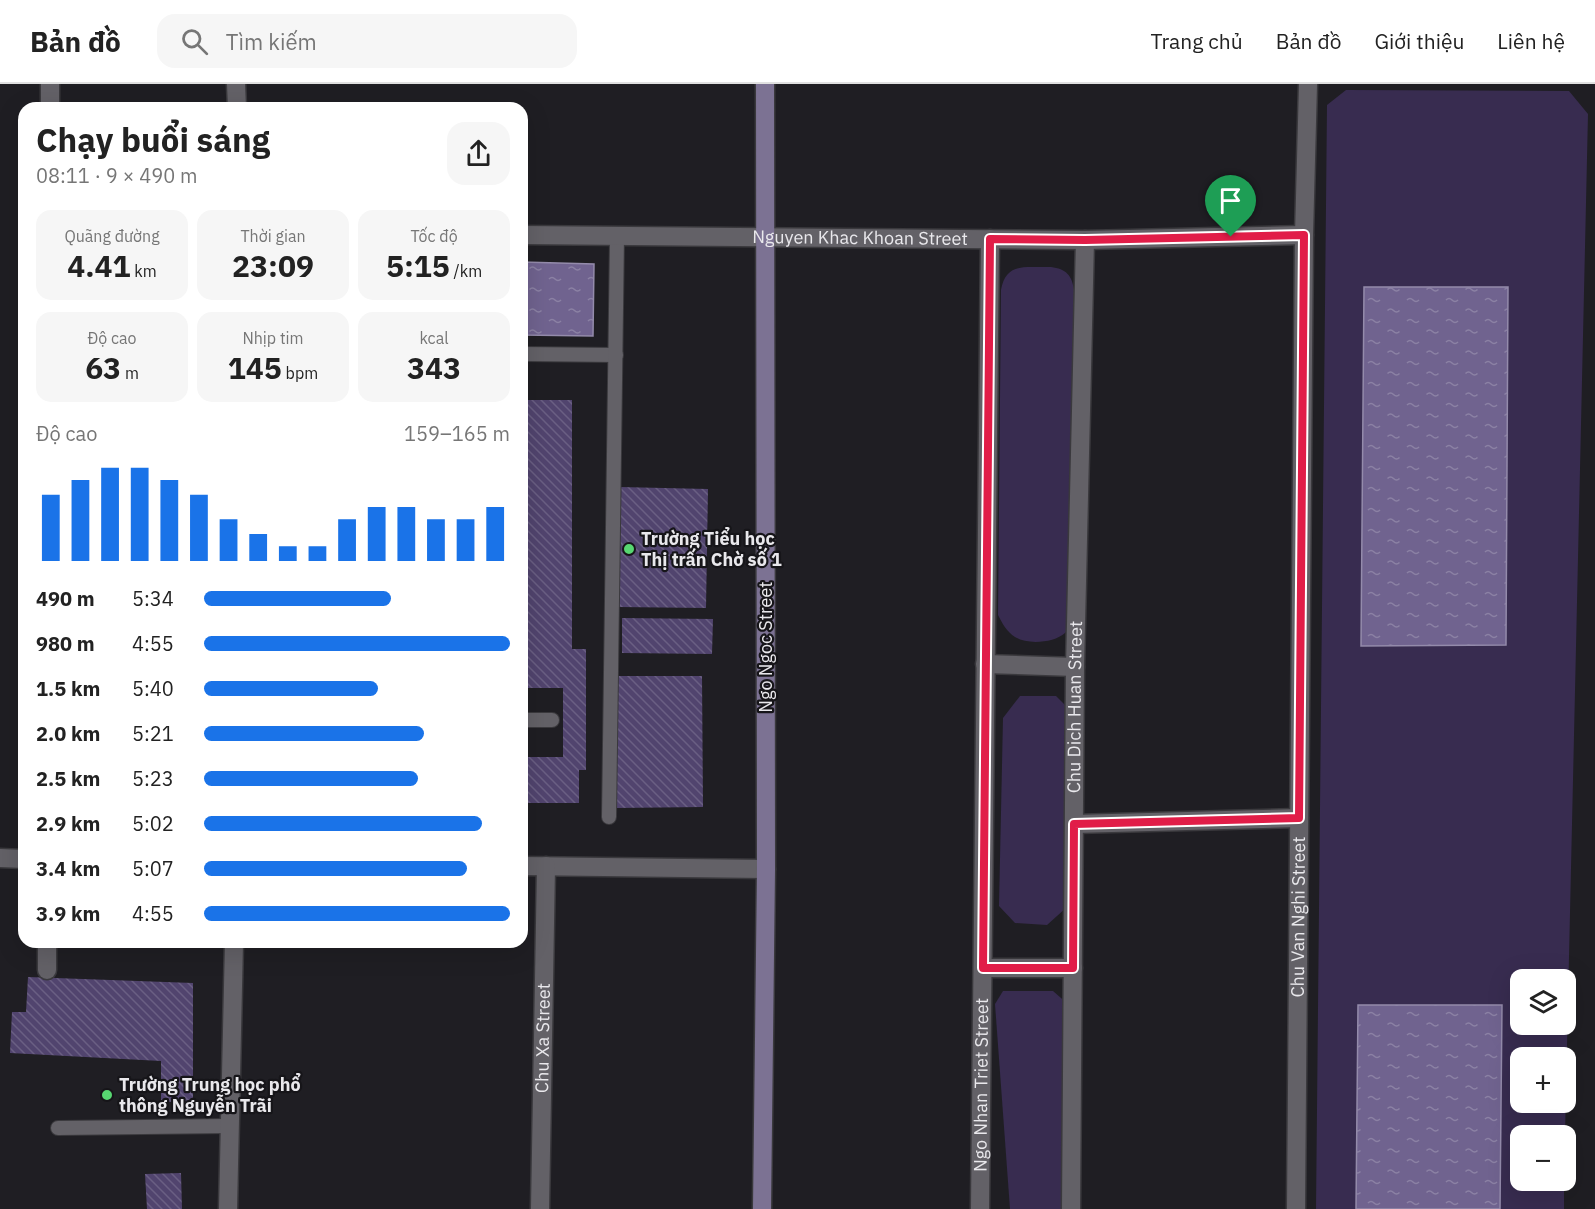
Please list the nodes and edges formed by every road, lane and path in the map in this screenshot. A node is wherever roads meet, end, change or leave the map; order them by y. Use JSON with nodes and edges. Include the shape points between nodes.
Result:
{"nodes":[{"id":1,"x":50,"y":84,"type":"edge"},
{"id":2,"x":236,"y":84,"type":"edge"},
{"id":3,"x":765,"y":84,"type":"edge"},
{"id":4,"x":1308,"y":84,"type":"edge"},
{"id":5,"x":50,"y":102,"type":"edge"},
{"id":6,"x":237,"y":102,"type":"edge"},
{"id":7,"x":528,"y":235,"type":"edge"},
{"id":8,"x":1304,"y":235,"type":"junction"},
{"id":9,"x":617,"y":237,"type":"junction"},
{"id":10,"x":766,"y":238,"type":"junction"},
{"id":11,"x":990,"y":239,"type":"junction"},
{"id":12,"x":1085,"y":240,"type":"junction"},
{"id":13,"x":528,"y":354,"type":"edge"},
{"id":14,"x":616,"y":355,"type":"junction"},
{"id":15,"x":985,"y":664,"type":"junction"},
{"id":16,"x":1075,"y":667,"type":"junction"},
{"id":17,"x":528,"y":720,"type":"edge"},
{"id":18,"x":552,"y":720,"type":"dead end"},
{"id":19,"x":609,"y":817,"type":"dead end"},
{"id":20,"x":1299,"y":818,"type":"junction"},
{"id":21,"x":1074,"y":824,"type":"junction"},
{"id":22,"x":0,"y":858,"type":"edge"},
{"id":23,"x":18,"y":860,"type":"edge"},
{"id":24,"x":528,"y":866,"type":"edge"},
{"id":25,"x":546,"y":866,"type":"junction"},
{"id":26,"x":766,"y":868,"type":"junction"},
{"id":27,"x":47,"y":948,"type":"edge"},
{"id":28,"x":234,"y":948,"type":"edge"},
{"id":29,"x":983,"y":968,"type":"junction"},
{"id":30,"x":1073,"y":968,"type":"junction"},
{"id":31,"x":47,"y":970,"type":"dead end"},
{"id":32,"x":230,"y":1126,"type":"junction"},
{"id":33,"x":58,"y":1128,"type":"dead end"},
{"id":34,"x":228,"y":1209,"type":"edge"},
{"id":35,"x":540,"y":1209,"type":"edge"},
{"id":36,"x":762,"y":1209,"type":"edge"},
{"id":37,"x":980,"y":1209,"type":"edge"},
{"id":38,"x":1071,"y":1209,"type":"edge"},
{"id":39,"x":1296,"y":1209,"type":"edge"}],
"edges":[{"from":1,"to":5,"type":"street"},
{"from":2,"to":6,"type":"street"},
{"from":3,"to":10,"type":"street","name":"Ngo Ngoc Street"},
{"from":4,"to":8,"type":"street","name":"Chu Van Nghi Street"},
{"from":7,"to":9,"type":"street","name":"Nguyen Khac Khoan Street"},
{"from":8,"to":12,"type":"street","name":"Nguyen Khac Khoan Street"},
{"from":8,"to":20,"type":"street","name":"Chu Van Nghi Street"},
{"from":9,"to":10,"type":"street","name":"Nguyen Khac Khoan Street"},
{"from":9,"to":14,"type":"lane"},
{"from":10,"to":11,"type":"street","name":"Nguyen Khac Khoan Street"},
{"from":10,"to":26,"type":"street","name":"Ngo Ngoc Street"},
{"from":11,"to":12,"type":"street","name":"Nguyen Khac Khoan Street"},
{"from":11,"to":15,"type":"street","name":"Ngo Nhan Triet Street"},
{"from":12,"to":16,"type":"street","name":"Chu Dich Huan Street"},
{"from":13,"to":14,"type":"lane"},
{"from":14,"to":19,"type":"lane"},
{"from":15,"to":16,"type":"street"},
{"from":15,"to":29,"type":"street","name":"Ngo Nhan Triet Street"},
{"from":16,"to":21,"type":"street","name":"Chu Dich Huan Street"},
{"from":17,"to":18,"type":"lane"},
{"from":20,"to":21,"type":"street"},
{"from":20,"to":39,"type":"street","name":"Chu Van Nghi Street"},
{"from":21,"to":30,"type":"street","name":"Chu Dich Huan Street"},
{"from":22,"to":23,"type":"street"},
{"from":24,"to":25,"type":"street"},
{"from":25,"to":26,"type":"street"},
{"from":25,"to":35,"type":"street","name":"Chu Xa Street"},
{"from":26,"to":36,"type":"street","name":"Ngo Ngoc Street"},
{"from":27,"to":31,"type":"street"},
{"from":28,"to":32,"type":"street"},
{"from":29,"to":30,"type":"street"},
{"from":29,"to":37,"type":"street","name":"Ngo Nhan Triet Street"},
{"from":30,"to":38,"type":"street","name":"Chu Dich Huan Street"},
{"from":32,"to":33,"type":"lane"},
{"from":32,"to":34,"type":"street"}]}
